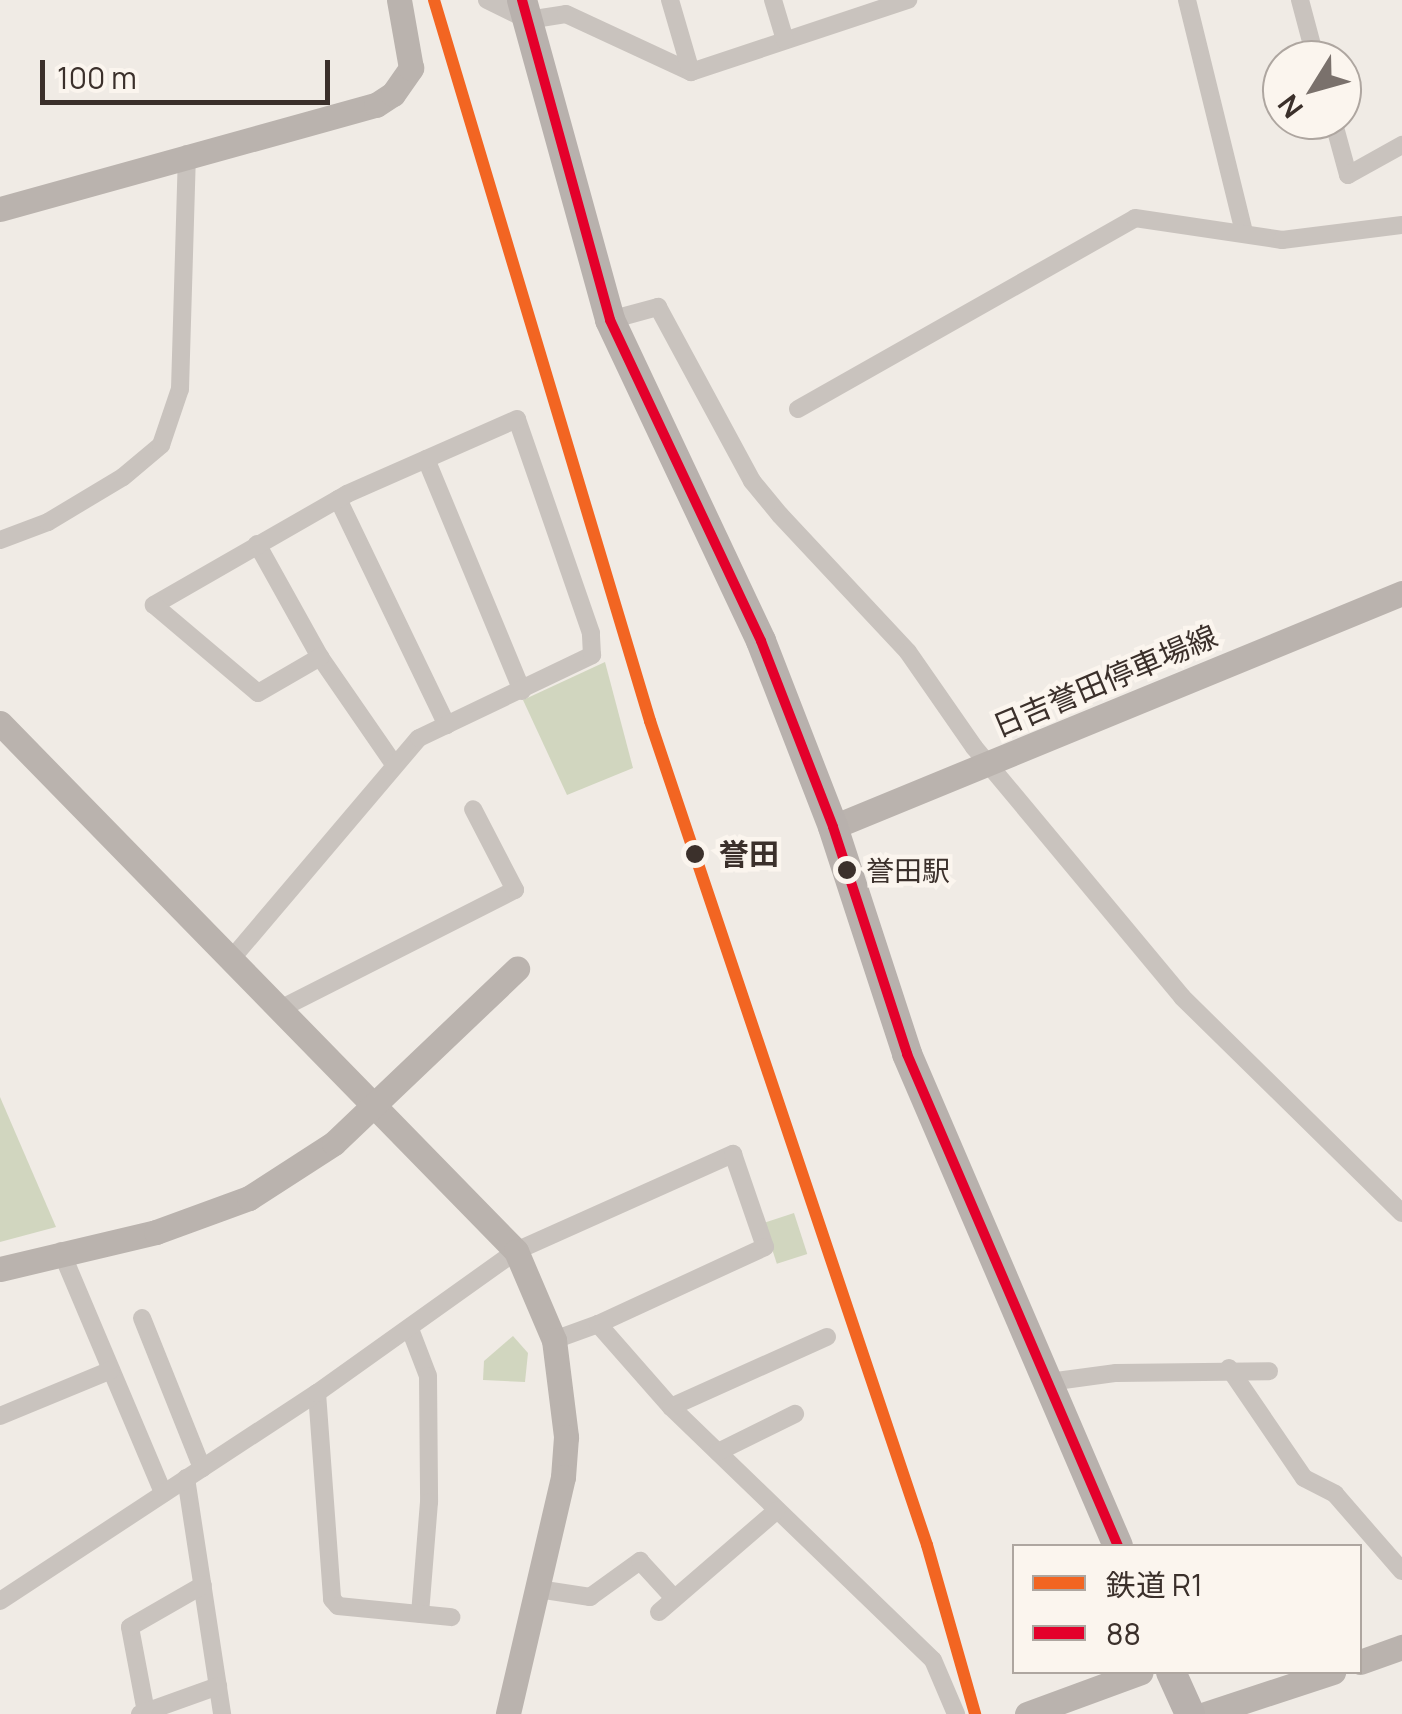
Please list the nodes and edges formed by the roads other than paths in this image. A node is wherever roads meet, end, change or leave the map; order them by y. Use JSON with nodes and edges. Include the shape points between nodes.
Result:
{"nodes":[{"id":1,"x":398,"y":0,"type":"edge"},
{"id":2,"x":487,"y":0,"type":"edge"},
{"id":3,"x":670,"y":0,"type":"edge"},
{"id":4,"x":774,"y":0,"type":"edge"},
{"id":5,"x":908,"y":0,"type":"edge"},
{"id":6,"x":1187,"y":0,"type":"edge"},
{"id":7,"x":1300,"y":0,"type":"edge"},
{"id":8,"x":881,"y":4,"type":"edge"},
{"id":9,"x":564,"y":7,"type":"edge"},
{"id":10,"x":525,"y":10,"type":"edge"},
{"id":11,"x":784,"y":40,"type":"junction"},
{"id":12,"x":1311,"y":40,"type":"edge"},
{"id":13,"x":690,"y":72,"type":"junction"},
{"id":14,"x":1339,"y":140,"type":"edge"},
{"id":15,"x":1402,"y":145,"type":"edge"},
{"id":16,"x":187,"y":154,"type":"junction"},
{"id":17,"x":0,"y":208,"type":"edge"},
{"id":18,"x":1402,"y":225,"type":"edge"},
{"id":19,"x":1244,"y":232,"type":"junction"},
{"id":20,"x":610,"y":320,"type":"junction"},
{"id":21,"x":798,"y":409,"type":"dead end"},
{"id":22,"x":426,"y":459,"type":"junction"},
{"id":23,"x":338,"y":499,"type":"junction"},
{"id":24,"x":0,"y":540,"type":"edge"},
{"id":25,"x":257,"y":544,"type":"junction"},
{"id":26,"x":1402,"y":594,"type":"edge"},
{"id":27,"x":320,"y":657,"type":"junction"},
{"id":28,"x":522,"y":691,"type":"junction"},
{"id":29,"x":0,"y":723,"type":"edge"},
{"id":30,"x":446,"y":726,"type":"junction"},
{"id":31,"x":393,"y":763,"type":"junction"},
{"id":32,"x":990,"y":764,"type":"junction"},
{"id":33,"x":473,"y":809,"type":"dead end"},
{"id":34,"x":833,"y":827,"type":"junction"},
{"id":35,"x":232,"y":957,"type":"junction"},
{"id":36,"x":517,"y":969,"type":"dead end"},
{"id":37,"x":284,"y":1007,"type":"junction"},
{"id":38,"x":375,"y":1105,"type":"junction"},
{"id":39,"x":1402,"y":1213,"type":"edge"},
{"id":40,"x":60,"y":1251,"type":"junction"},
{"id":41,"x":516,"y":1251,"type":"junction"},
{"id":42,"x":0,"y":1269,"type":"edge"},
{"id":43,"x":142,"y":1318,"type":"dead end"},
{"id":44,"x":598,"y":1324,"type":"junction"},
{"id":45,"x":410,"y":1328,"type":"junction"},
{"id":46,"x":827,"y":1337,"type":"dead end"},
{"id":47,"x":554,"y":1340,"type":"junction"},
{"id":48,"x":1229,"y":1368,"type":"junction"},
{"id":49,"x":110,"y":1370,"type":"junction"},
{"id":50,"x":1270,"y":1371,"type":"dead end"},
{"id":51,"x":1050,"y":1382,"type":"junction"},
{"id":52,"x":317,"y":1393,"type":"junction"},
{"id":53,"x":671,"y":1407,"type":"junction"},
{"id":54,"x":795,"y":1414,"type":"dead end"},
{"id":55,"x":0,"y":1416,"type":"edge"},
{"id":56,"x":718,"y":1452,"type":"junction"},
{"id":57,"x":202,"y":1468,"type":"junction"},
{"id":58,"x":186,"y":1478,"type":"junction"},
{"id":59,"x":163,"y":1493,"type":"junction"},
{"id":60,"x":776,"y":1512,"type":"junction"},
{"id":61,"x":1117,"y":1544,"type":"edge"},
{"id":62,"x":1402,"y":1571,"type":"edge"},
{"id":63,"x":203,"y":1585,"type":"junction"},
{"id":64,"x":538,"y":1588,"type":"junction"},
{"id":65,"x":674,"y":1598,"type":"junction"},
{"id":66,"x":0,"y":1601,"type":"edge"},
{"id":67,"x":659,"y":1612,"type":"dead end"},
{"id":68,"x":420,"y":1614,"type":"junction"},
{"id":69,"x":450,"y":1617,"type":"dead end"},
{"id":70,"x":1402,"y":1646,"type":"edge"},
{"id":71,"x":1362,"y":1661,"type":"edge"},
{"id":72,"x":1136,"y":1674,"type":"edge"},
{"id":73,"x":1172,"y":1674,"type":"edge"},
{"id":74,"x":1326,"y":1674,"type":"edge"},
{"id":75,"x":218,"y":1686,"type":"junction"},
{"id":76,"x":143,"y":1713,"type":"edge"},
{"id":77,"x":222,"y":1714,"type":"edge"},
{"id":78,"x":508,"y":1714,"type":"edge"},
{"id":79,"x":956,"y":1714,"type":"edge"},
{"id":80,"x":1026,"y":1714,"type":"edge"},
{"id":81,"x":1190,"y":1714,"type":"edge"},
{"id":82,"x":1205,"y":1714,"type":"edge"}],
"edges":[{"from":1,"to":16,"type":"street","via":[[410,68],[393,94],[348,117]]},
{"from":2,"to":10,"type":"street"},
{"from":3,"to":13,"type":"street"},
{"from":4,"to":11,"type":"street"},
{"from":5,"to":8,"type":"street"},
{"from":6,"to":19,"type":"street"},
{"from":7,"to":12,"type":"street"},
{"from":8,"to":11,"type":"street"},
{"from":9,"to":10,"type":"street"},
{"from":9,"to":13,"type":"street"},
{"from":10,"to":20,"type":"main road"},
{"from":11,"to":13,"type":"street"},
{"from":14,"to":15,"type":"street","via":[[1348,174]]},
{"from":16,"to":17,"type":"street"},
{"from":16,"to":24,"type":"street","via":[[180,389],[161,445],[123,478],[48,522]]},
{"from":18,"to":19,"type":"street","via":[[1311,238]]},
{"from":19,"to":21,"type":"street","via":[[1135,218]]},
{"from":20,"to":32,"type":"street","via":[[658,307],[752,481],[908,652]]},
{"from":20,"to":34,"type":"main road","via":[[761,641]]},
{"from":22,"to":23,"type":"street"},
{"from":22,"to":28,"type":"street"},
{"from":22,"to":28,"type":"street","via":[[516,419],[591,634],[592,654]]},
{"from":23,"to":25,"type":"street"},
{"from":23,"to":30,"type":"street"},
{"from":25,"to":27,"type":"street"},
{"from":25,"to":27,"type":"street","via":[[154,605],[258,693]]},
{"from":26,"to":32,"type":"street","name":"日吉誉田停車場線"},
{"from":27,"to":31,"type":"street"},
{"from":28,"to":30,"type":"street"},
{"from":29,"to":35,"type":"street"},
{"from":30,"to":31,"type":"street","via":[[420,738]]},
{"from":31,"to":35,"type":"street"},
{"from":32,"to":34,"type":"street","name":"日吉誉田停車場線"},
{"from":32,"to":39,"type":"street","via":[[1182,997]]},
{"from":33,"to":37,"type":"street","via":[[515,890]]},
{"from":34,"to":51,"type":"main road","via":[[907,1054]]},
{"from":35,"to":37,"type":"street"},
{"from":36,"to":38,"type":"street"},
{"from":37,"to":38,"type":"street"},
{"from":38,"to":40,"type":"street","via":[[334,1143],[249,1198],[156,1232]]},
{"from":38,"to":41,"type":"street"},
{"from":40,"to":42,"type":"street"},
{"from":40,"to":49,"type":"street"},
{"from":41,"to":44,"type":"street","via":[[732,1154],[765,1247]]},
{"from":41,"to":45,"type":"street"},
{"from":41,"to":47,"type":"street"},
{"from":43,"to":57,"type":"street"},
{"from":44,"to":47,"type":"street"},
{"from":44,"to":53,"type":"street"},
{"from":45,"to":52,"type":"street"},
{"from":45,"to":68,"type":"street","via":[[428,1376],[430,1502]]},
{"from":46,"to":53,"type":"street"},
{"from":47,"to":64,"type":"street","via":[[566,1437]]},
{"from":48,"to":50,"type":"street"},
{"from":48,"to":51,"type":"street"},
{"from":48,"to":62,"type":"street","via":[[1304,1478],[1335,1494]]},
{"from":49,"to":55,"type":"street"},
{"from":49,"to":59,"type":"street"},
{"from":51,"to":61,"type":"main road"},
{"from":52,"to":57,"type":"street"},
{"from":52,"to":68,"type":"street","via":[[332,1600]]},
{"from":53,"to":56,"type":"street"},
{"from":54,"to":56,"type":"street"},
{"from":56,"to":60,"type":"street"},
{"from":57,"to":58,"type":"street"},
{"from":58,"to":59,"type":"street"},
{"from":58,"to":63,"type":"street"},
{"from":59,"to":66,"type":"street"},
{"from":60,"to":65,"type":"street"},
{"from":60,"to":79,"type":"street","via":[[933,1660]]},
{"from":63,"to":75,"type":"street"},
{"from":63,"to":76,"type":"street","via":[[130,1627]]},
{"from":64,"to":65,"type":"street","via":[[590,1597],[640,1561]]},
{"from":64,"to":78,"type":"street"},
{"from":65,"to":67,"type":"street"},
{"from":68,"to":69,"type":"street"},
{"from":70,"to":71,"type":"street"},
{"from":72,"to":80,"type":"street"},
{"from":73,"to":81,"type":"main road"},
{"from":74,"to":82,"type":"street"},
{"from":75,"to":76,"type":"street"},
{"from":75,"to":77,"type":"street"}]}
